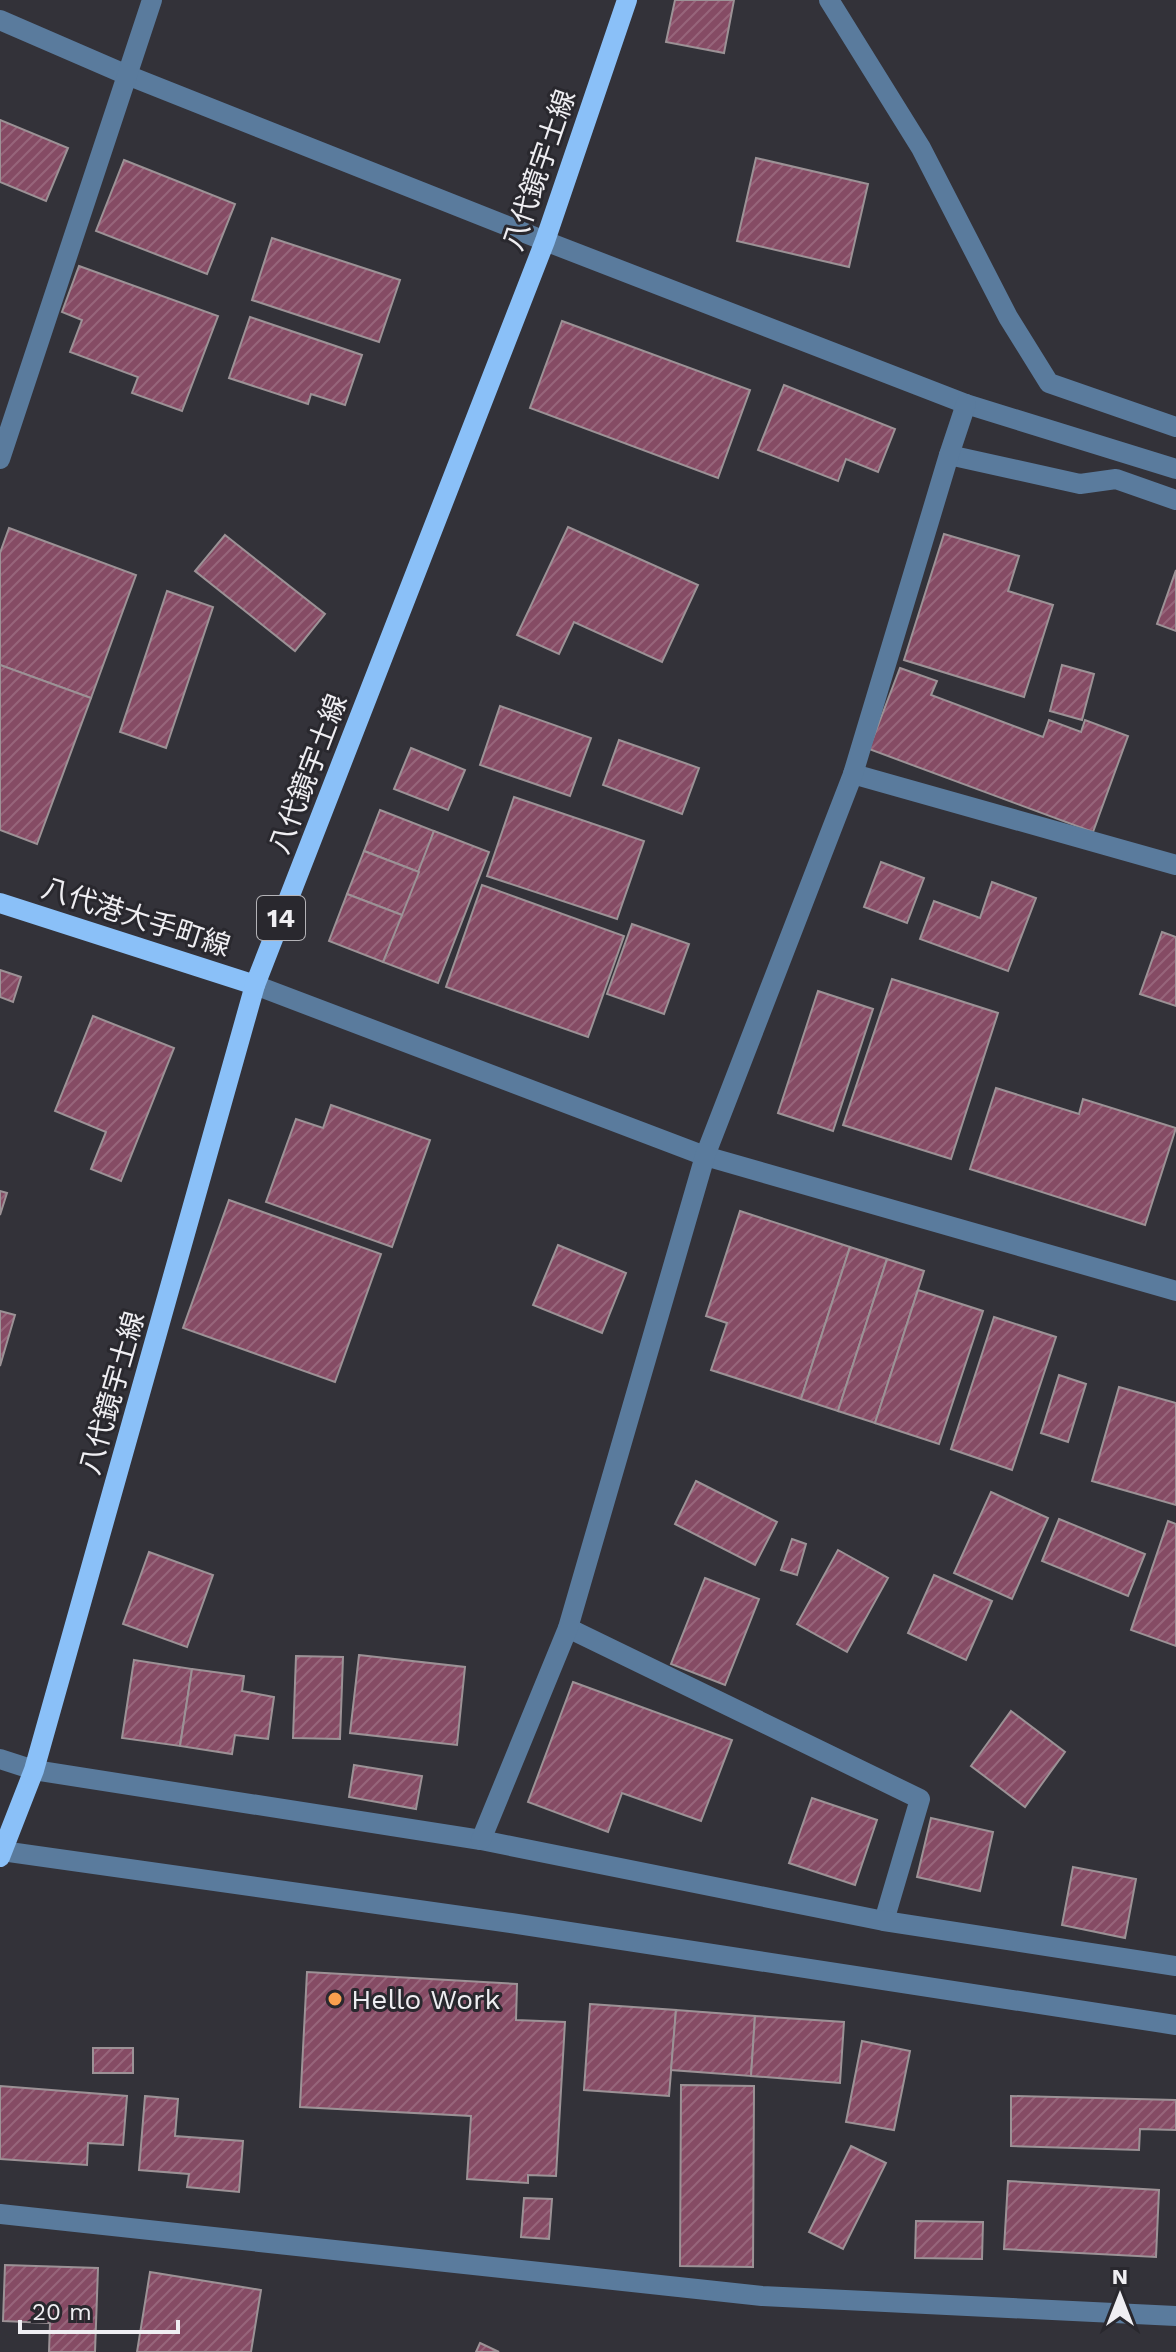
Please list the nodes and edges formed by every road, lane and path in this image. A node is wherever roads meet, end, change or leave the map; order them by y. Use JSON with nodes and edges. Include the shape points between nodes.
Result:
{"nodes":[{"id":1,"x":152,"y":0,"type":"edge"},
{"id":2,"x":627,"y":0,"type":"edge"},
{"id":3,"x":829,"y":0,"type":"edge"},
{"id":4,"x":0,"y":20,"type":"edge"},
{"id":5,"x":127,"y":75,"type":"junction"},
{"id":6,"x":545,"y":241,"type":"junction"},
{"id":7,"x":966,"y":404,"type":"junction"},
{"id":8,"x":1176,"y":427,"type":"edge"},
{"id":9,"x":949,"y":455,"type":"junction"},
{"id":10,"x":0,"y":459,"type":"edge"},
{"id":11,"x":1176,"y":469,"type":"edge"},
{"id":12,"x":1176,"y":500,"type":"edge"},
{"id":13,"x":853,"y":774,"type":"junction"},
{"id":14,"x":1176,"y":865,"type":"edge"},
{"id":15,"x":0,"y":903,"type":"edge"},
{"id":16,"x":255,"y":985,"type":"junction"},
{"id":17,"x":705,"y":1156,"type":"junction"},
{"id":18,"x":1176,"y":1291,"type":"edge"},
{"id":19,"x":568,"y":1628,"type":"junction"},
{"id":20,"x":0,"y":1759,"type":"edge"},
{"id":21,"x":34,"y":1770,"type":"junction"},
{"id":22,"x":481,"y":1840,"type":"junction"},
{"id":23,"x":1,"y":1854,"type":"edge"},
{"id":24,"x":884,"y":1921,"type":"junction"},
{"id":25,"x":1176,"y":1966,"type":"edge"},
{"id":26,"x":1176,"y":2025,"type":"edge"},
{"id":27,"x":0,"y":2214,"type":"edge"},
{"id":28,"x":1176,"y":2316,"type":"edge"}],
"edges":[{"from":1,"to":5,"type":"street"},
{"from":2,"to":6,"type":"main road","name":"八代鏡宇土線","number":"14"},
{"from":3,"to":8,"type":"street","via":[[921,148],[1008,317],[1049,383]]},
{"from":4,"to":5,"type":"street"},
{"from":5,"to":6,"type":"street"},
{"from":5,"to":10,"type":"street"},
{"from":6,"to":7,"type":"street"},
{"from":6,"to":16,"type":"main road","name":"八代鏡宇土線","number":"14"},
{"from":7,"to":9,"type":"street"},
{"from":7,"to":11,"type":"street"},
{"from":9,"to":12,"type":"street","via":[[1080,484],[1116,479]]},
{"from":9,"to":13,"type":"street"},
{"from":13,"to":14,"type":"street"},
{"from":13,"to":17,"type":"street"},
{"from":15,"to":16,"type":"main road","name":"八代港大手町線"},
{"from":16,"to":17,"type":"street"},
{"from":16,"to":21,"type":"main road","name":"八代鏡宇土線","number":"14"},
{"from":17,"to":18,"type":"street"},
{"from":17,"to":19,"type":"street"},
{"from":19,"to":22,"type":"street"},
{"from":19,"to":24,"type":"street","via":[[920,1799]]},
{"from":20,"to":21,"type":"street"},
{"from":21,"to":22,"type":"street"},
{"from":21,"to":23,"type":"main road","name":"八代鏡宇土線","number":"14"},
{"from":22,"to":24,"type":"street"},
{"from":23,"to":26,"type":"street","via":[[511,1923]]},
{"from":24,"to":25,"type":"street"},
{"from":27,"to":28,"type":"street","via":[[762,2296]]}]}
